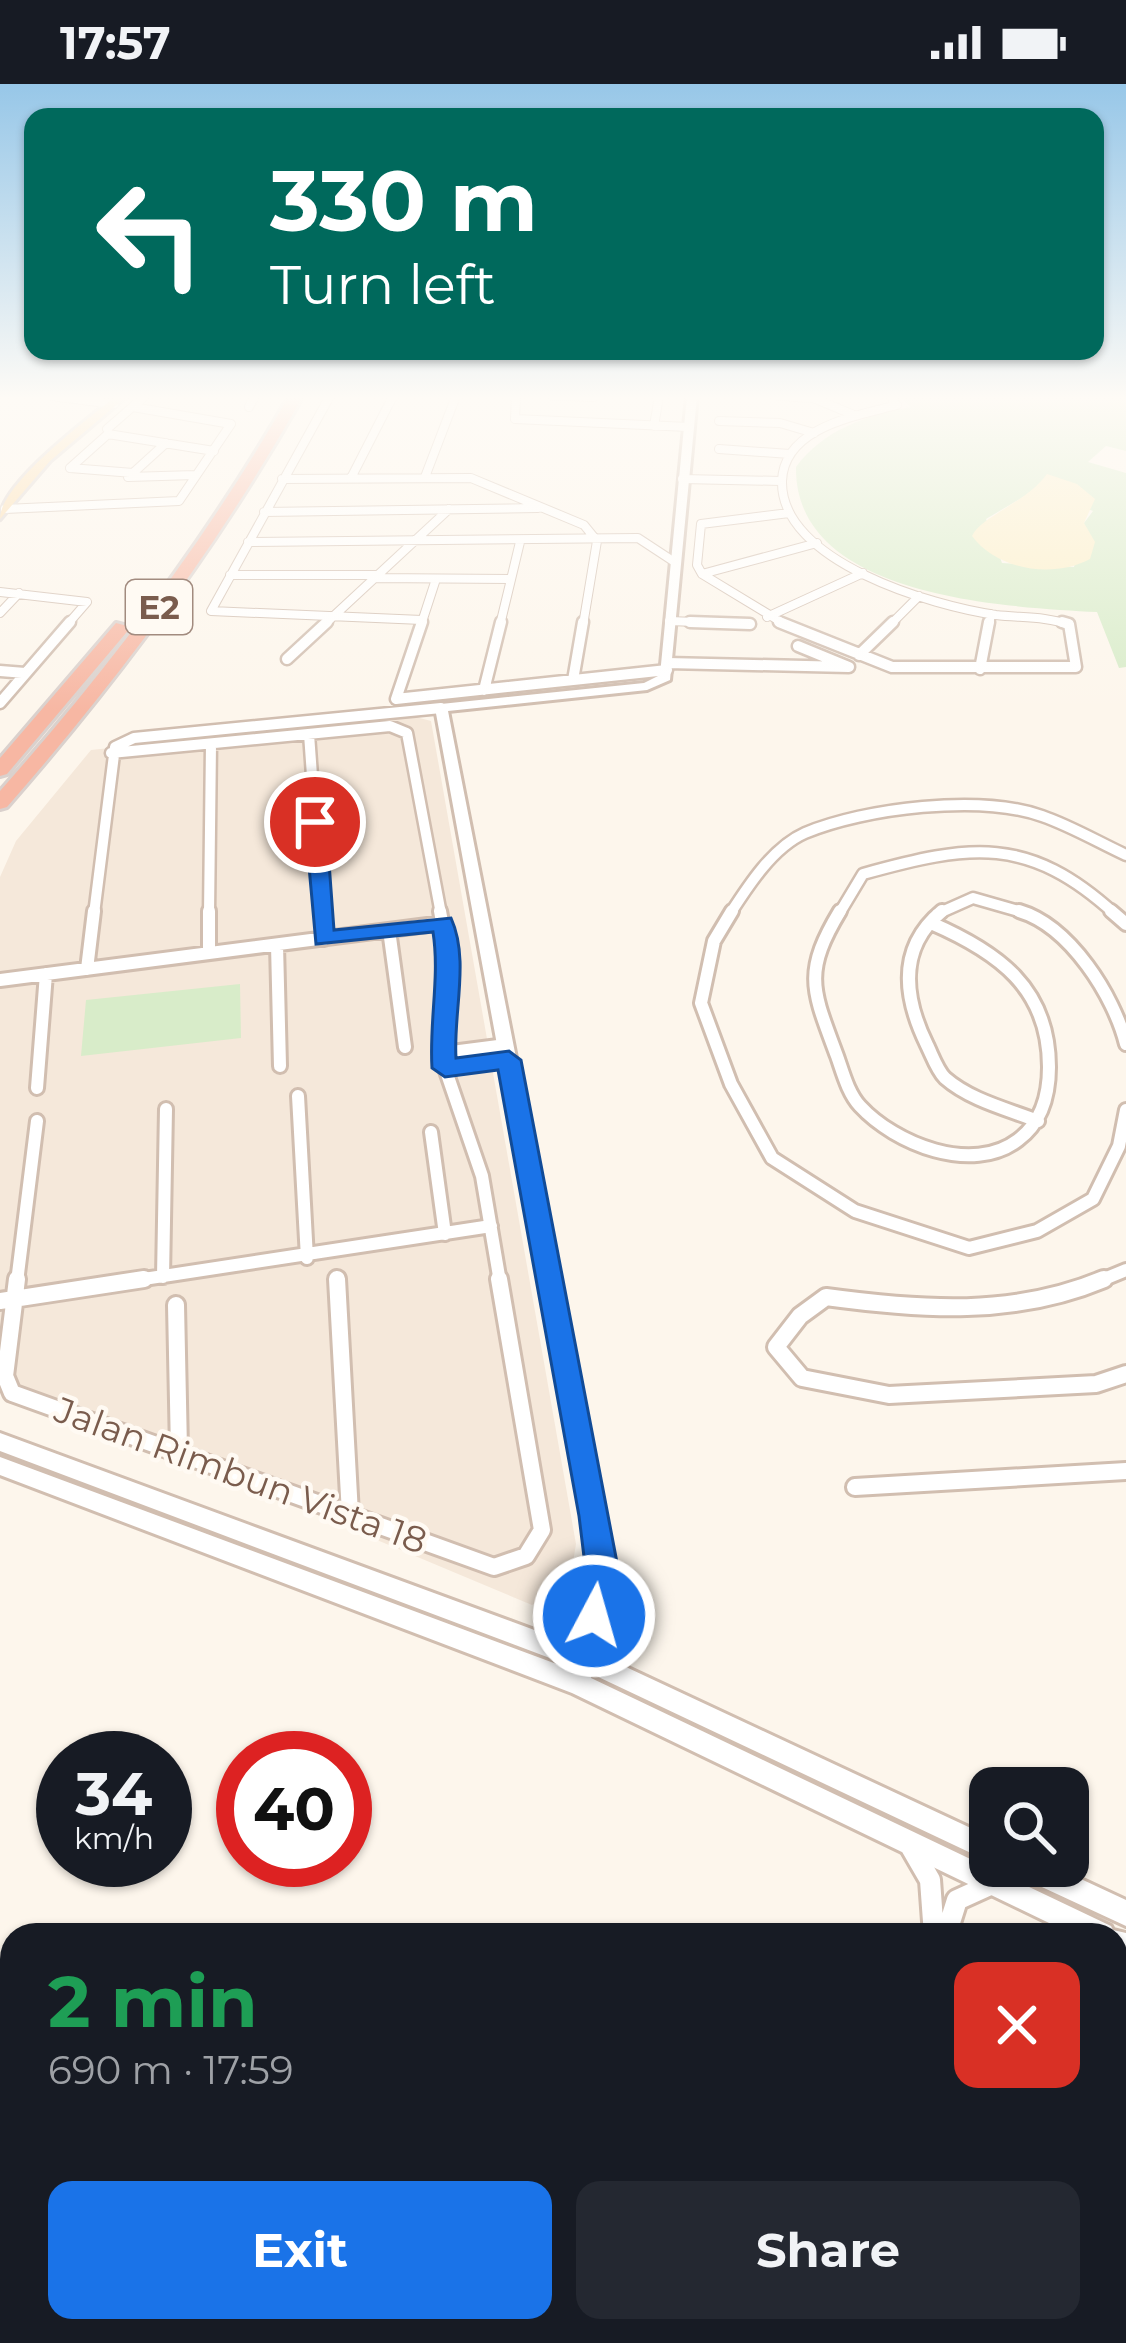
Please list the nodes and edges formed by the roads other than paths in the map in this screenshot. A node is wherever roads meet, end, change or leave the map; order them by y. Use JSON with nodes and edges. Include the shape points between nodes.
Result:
{"nodes":[{"id":1,"x":176,"y":501,"type":"edge"},
{"id":2,"x":213,"y":501,"type":"edge"},
{"id":3,"x":232,"y":501,"type":"edge"},
{"id":4,"x":270,"y":501,"type":"edge"},
{"id":5,"x":527,"y":501,"type":"edge"},
{"id":6,"x":680,"y":501,"type":"edge"},
{"id":7,"x":786,"y":501,"type":"edge"},
{"id":8,"x":543,"y":508,"type":"junction"},
{"id":9,"x":449,"y":509,"type":"junction"},
{"id":10,"x":3,"y":512,"type":"edge"},
{"id":11,"x":264,"y":512,"type":"junction"},
{"id":12,"x":789,"y":513,"type":"junction"},
{"id":13,"x":597,"y":541,"type":"junction"},
{"id":14,"x":248,"y":542,"type":"junction"},
{"id":15,"x":412,"y":542,"type":"junction"},
{"id":16,"x":520,"y":542,"type":"junction"},
{"id":17,"x":817,"y":544,"type":"junction"},
{"id":18,"x":673,"y":561,"type":"junction"},
{"id":19,"x":863,"y":573,"type":"junction"},
{"id":20,"x":702,"y":574,"type":"junction"},
{"id":21,"x":230,"y":575,"type":"junction"},
{"id":22,"x":375,"y":577,"type":"junction"},
{"id":23,"x":436,"y":579,"type":"junction"},
{"id":24,"x":511,"y":579,"type":"junction"},
{"id":25,"x":0,"y":592,"type":"edge"},
{"id":26,"x":19,"y":593,"type":"junction"},
{"id":27,"x":919,"y":596,"type":"junction"},
{"id":28,"x":0,"y":613,"type":"edge"},
{"id":29,"x":991,"y":614,"type":"junction"},
{"id":30,"x":332,"y":616,"type":"junction"},
{"id":31,"x":767,"y":617,"type":"junction"},
{"id":32,"x":422,"y":620,"type":"junction"},
{"id":33,"x":669,"y":621,"type":"junction"},
{"id":34,"x":750,"y":623,"type":"dead end"},
{"id":35,"x":798,"y":646,"type":"dead end"},
{"id":36,"x":859,"y":655,"type":"junction"},
{"id":37,"x":286,"y":659,"type":"dead end"},
{"id":38,"x":667,"y":666,"type":"junction"},
{"id":39,"x":980,"y":669,"type":"junction"},
{"id":40,"x":0,"y":671,"type":"edge"},
{"id":41,"x":26,"y":673,"type":"junction"},
{"id":42,"x":573,"y":680,"type":"junction"},
{"id":43,"x":484,"y":690,"type":"junction"},
{"id":44,"x":0,"y":703,"type":"edge"},
{"id":45,"x":441,"y":708,"type":"junction"},
{"id":46,"x":309,"y":734,"type":"junction"},
{"id":47,"x":211,"y":744,"type":"junction"},
{"id":48,"x":111,"y":753,"type":"junction"},
{"id":49,"x":0,"y":770,"type":"edge"},
{"id":50,"x":0,"y":803,"type":"edge"},
{"id":51,"x":1126,"y":855,"type":"edge"},
{"id":52,"x":443,"y":923,"type":"junction"},
{"id":53,"x":931,"y":923,"type":"junction"},
{"id":54,"x":1126,"y":924,"type":"edge"},
{"id":55,"x":389,"y":930,"type":"junction"},
{"id":56,"x":324,"y":939,"type":"junction"},
{"id":57,"x":278,"y":945,"type":"junction"},
{"id":58,"x":209,"y":953,"type":"junction"},
{"id":59,"x":87,"y":969,"type":"junction"},
{"id":60,"x":46,"y":974,"type":"junction"},
{"id":61,"x":0,"y":980,"type":"edge"},
{"id":62,"x":1126,"y":1044,"type":"edge"},
{"id":63,"x":404,"y":1047,"type":"dead end"},
{"id":64,"x":507,"y":1052,"type":"junction"},
{"id":65,"x":444,"y":1060,"type":"junction"},
{"id":66,"x":280,"y":1066,"type":"dead end"},
{"id":67,"x":37,"y":1088,"type":"dead end"},
{"id":68,"x":298,"y":1096,"type":"dead end"},
{"id":69,"x":166,"y":1109,"type":"dead end"},
{"id":70,"x":1126,"y":1110,"type":"edge"},
{"id":71,"x":37,"y":1120,"type":"dead end"},
{"id":72,"x":1038,"y":1121,"type":"junction"},
{"id":73,"x":430,"y":1132,"type":"dead end"},
{"id":74,"x":491,"y":1226,"type":"junction"},
{"id":75,"x":445,"y":1234,"type":"junction"},
{"id":76,"x":307,"y":1258,"type":"junction"},
{"id":77,"x":1126,"y":1270,"type":"edge"},
{"id":78,"x":163,"y":1277,"type":"junction"},
{"id":79,"x":337,"y":1278,"type":"dead end"},
{"id":80,"x":7,"y":1300,"type":"edge"},
{"id":81,"x":176,"y":1305,"type":"dead end"},
{"id":82,"x":1126,"y":1374,"type":"edge"},
{"id":83,"x":179,"y":1450,"type":"junction"},
{"id":84,"x":7,"y":1457,"type":"edge"},
{"id":85,"x":1126,"y":1471,"type":"edge"},
{"id":86,"x":855,"y":1487,"type":"dead end"},
{"id":87,"x":350,"y":1514,"type":"junction"},
{"id":88,"x":586,"y":1660,"type":"junction"},
{"id":89,"x":578,"y":1684,"type":"junction"},
{"id":90,"x":873,"y":1795,"type":"junction"},
{"id":91,"x":865,"y":1822,"type":"junction"},
{"id":92,"x":969,"y":1840,"type":"edge"},
{"id":93,"x":907,"y":1842,"type":"junction"},
{"id":94,"x":969,"y":1872,"type":"edge"},
{"id":95,"x":980,"y":1887,"type":"edge"},
{"id":96,"x":1000,"y":1887,"type":"edge"},
{"id":97,"x":1070,"y":1887,"type":"edge"},
{"id":98,"x":1126,"y":1913,"type":"edge"},
{"id":99,"x":933,"y":1923,"type":"edge"},
{"id":100,"x":947,"y":1923,"type":"edge"},
{"id":101,"x":1077,"y":1923,"type":"edge"}],
"edges":[{"from":1,"to":10,"type":"street"},
{"from":2,"to":49,"type":"highway","number":"E2","via":[[124,624]]},
{"from":3,"to":50,"type":"highway","number":"E2"},
{"from":4,"to":11,"type":"street"},
{"from":5,"to":8,"type":"street"},
{"from":6,"to":18,"type":"street"},
{"from":7,"to":12,"type":"street"},
{"from":8,"to":9,"type":"street"},
{"from":8,"to":13,"type":"street","via":[[584,525]]},
{"from":9,"to":11,"type":"street"},
{"from":9,"to":15,"type":"street"},
{"from":11,"to":14,"type":"street"},
{"from":12,"to":17,"type":"street"},
{"from":12,"to":20,"type":"street","via":[[701,524]]},
{"from":13,"to":16,"type":"street"},
{"from":13,"to":18,"type":"street","via":[[638,538]]},
{"from":13,"to":42,"type":"street"},
{"from":14,"to":15,"type":"street"},
{"from":14,"to":21,"type":"street"},
{"from":15,"to":16,"type":"street"},
{"from":15,"to":22,"type":"street"},
{"from":16,"to":24,"type":"street"},
{"from":17,"to":19,"type":"street"},
{"from":17,"to":20,"type":"street"},
{"from":18,"to":33,"type":"street"},
{"from":19,"to":27,"type":"street"},
{"from":19,"to":31,"type":"street"},
{"from":20,"to":31,"type":"street"},
{"from":21,"to":22,"type":"street"},
{"from":21,"to":30,"type":"street","via":[[214,613]]},
{"from":22,"to":23,"type":"street"},
{"from":22,"to":30,"type":"street"},
{"from":23,"to":24,"type":"street"},
{"from":23,"to":32,"type":"street"},
{"from":24,"to":43,"type":"street"},
{"from":25,"to":26,"type":"street"},
{"from":26,"to":28,"type":"street"},
{"from":26,"to":41,"type":"street","via":[[82,597],[86,605]]},
{"from":27,"to":29,"type":"street"},
{"from":27,"to":36,"type":"street"},
{"from":29,"to":39,"type":"street"},
{"from":29,"to":39,"type":"street","via":[[1069,624],[1076,667]]},
{"from":30,"to":32,"type":"street"},
{"from":30,"to":37,"type":"street"},
{"from":31,"to":36,"type":"street"},
{"from":32,"to":43,"type":"street","via":[[396,699]]},
{"from":33,"to":34,"type":"street"},
{"from":33,"to":38,"type":"street"},
{"from":35,"to":38,"type":"street","via":[[849,667]]},
{"from":36,"to":39,"type":"street","via":[[904,668]]},
{"from":38,"to":42,"type":"street"},
{"from":38,"to":45,"type":"street","via":[[666,677],[646,686]]},
{"from":40,"to":41,"type":"street"},
{"from":41,"to":44,"type":"street"},
{"from":42,"to":43,"type":"street"},
{"from":45,"to":48,"type":"street","via":[[134,739]]},
{"from":45,"to":64,"type":"street"},
{"from":46,"to":47,"type":"street"},
{"from":46,"to":52,"type":"street","via":[[404,729]]},
{"from":46,"to":56,"type":"street"},
{"from":47,"to":48,"type":"street"},
{"from":47,"to":58,"type":"street"},
{"from":48,"to":59,"type":"street"},
{"from":51,"to":70,"type":"street","via":[[1040,814],[974,803],[802,834],[752,879],[714,941],[701,1003],[730,1084],[772,1158],[856,1211],[970,1248],[1037,1231],[1093,1199]]},
{"from":52,"to":55,"type":"street"},
{"from":52,"to":65,"type":"street"},
{"from":53,"to":62,"type":"street","via":[[973,898],[1029,914],[1070,946],[1118,1013]]},
{"from":53,"to":72,"type":"street","via":[[993,950],[1022,974],[1046,1020],[1054,1080]]},
{"from":53,"to":72,"type":"street","via":[[904,981],[942,1076]]},
{"from":54,"to":72,"type":"street","via":[[1057,867],[1001,850],[923,856],[863,874],[812,969],[823,1024],[859,1105],[925,1151],[985,1157],[1018,1143]]},
{"from":55,"to":56,"type":"street"},
{"from":55,"to":63,"type":"street"},
{"from":56,"to":57,"type":"street"},
{"from":57,"to":58,"type":"street"},
{"from":57,"to":66,"type":"street"},
{"from":58,"to":59,"type":"street"},
{"from":59,"to":60,"type":"street"},
{"from":60,"to":61,"type":"street"},
{"from":60,"to":67,"type":"street"},
{"from":64,"to":65,"type":"street"},
{"from":64,"to":88,"type":"street","via":[[595,1516],[602,1573]]},
{"from":65,"to":74,"type":"street"},
{"from":68,"to":76,"type":"street"},
{"from":69,"to":78,"type":"street"},
{"from":71,"to":80,"type":"street"},
{"from":73,"to":75,"type":"street"},
{"from":74,"to":75,"type":"street"},
{"from":74,"to":87,"type":"street","name":"Jalan Rimbun Vista 18","via":[[542,1530],[526,1556],[494,1567]]},
{"from":75,"to":76,"type":"street"},
{"from":76,"to":78,"type":"street"},
{"from":77,"to":82,"type":"street","via":[[1065,1298],[941,1313],[826,1297],[776,1347],[802,1378],[889,1395],[1096,1384]]},
{"from":78,"to":80,"type":"street"},
{"from":79,"to":87,"type":"street"},
{"from":80,"to":83,"type":"street","name":"Jalan Rimbun Vista 18","via":[[5,1376],[12,1393]]},
{"from":81,"to":83,"type":"street"},
{"from":83,"to":87,"type":"street","name":"Jalan Rimbun Vista 18"},
{"from":84,"to":88,"type":"street"},
{"from":84,"to":89,"type":"street"},
{"from":85,"to":86,"type":"street"},
{"from":88,"to":89,"type":"street"},
{"from":88,"to":90,"type":"street"},
{"from":89,"to":91,"type":"street"},
{"from":90,"to":91,"type":"street"},
{"from":90,"to":92,"type":"street"},
{"from":91,"to":93,"type":"street"},
{"from":93,"to":94,"type":"street"},
{"from":93,"to":99,"type":"street","via":[[930,1880]]},
{"from":95,"to":100,"type":"street","via":[[966,1890]]},
{"from":96,"to":101,"type":"street"},
{"from":97,"to":98,"type":"street"}]}
